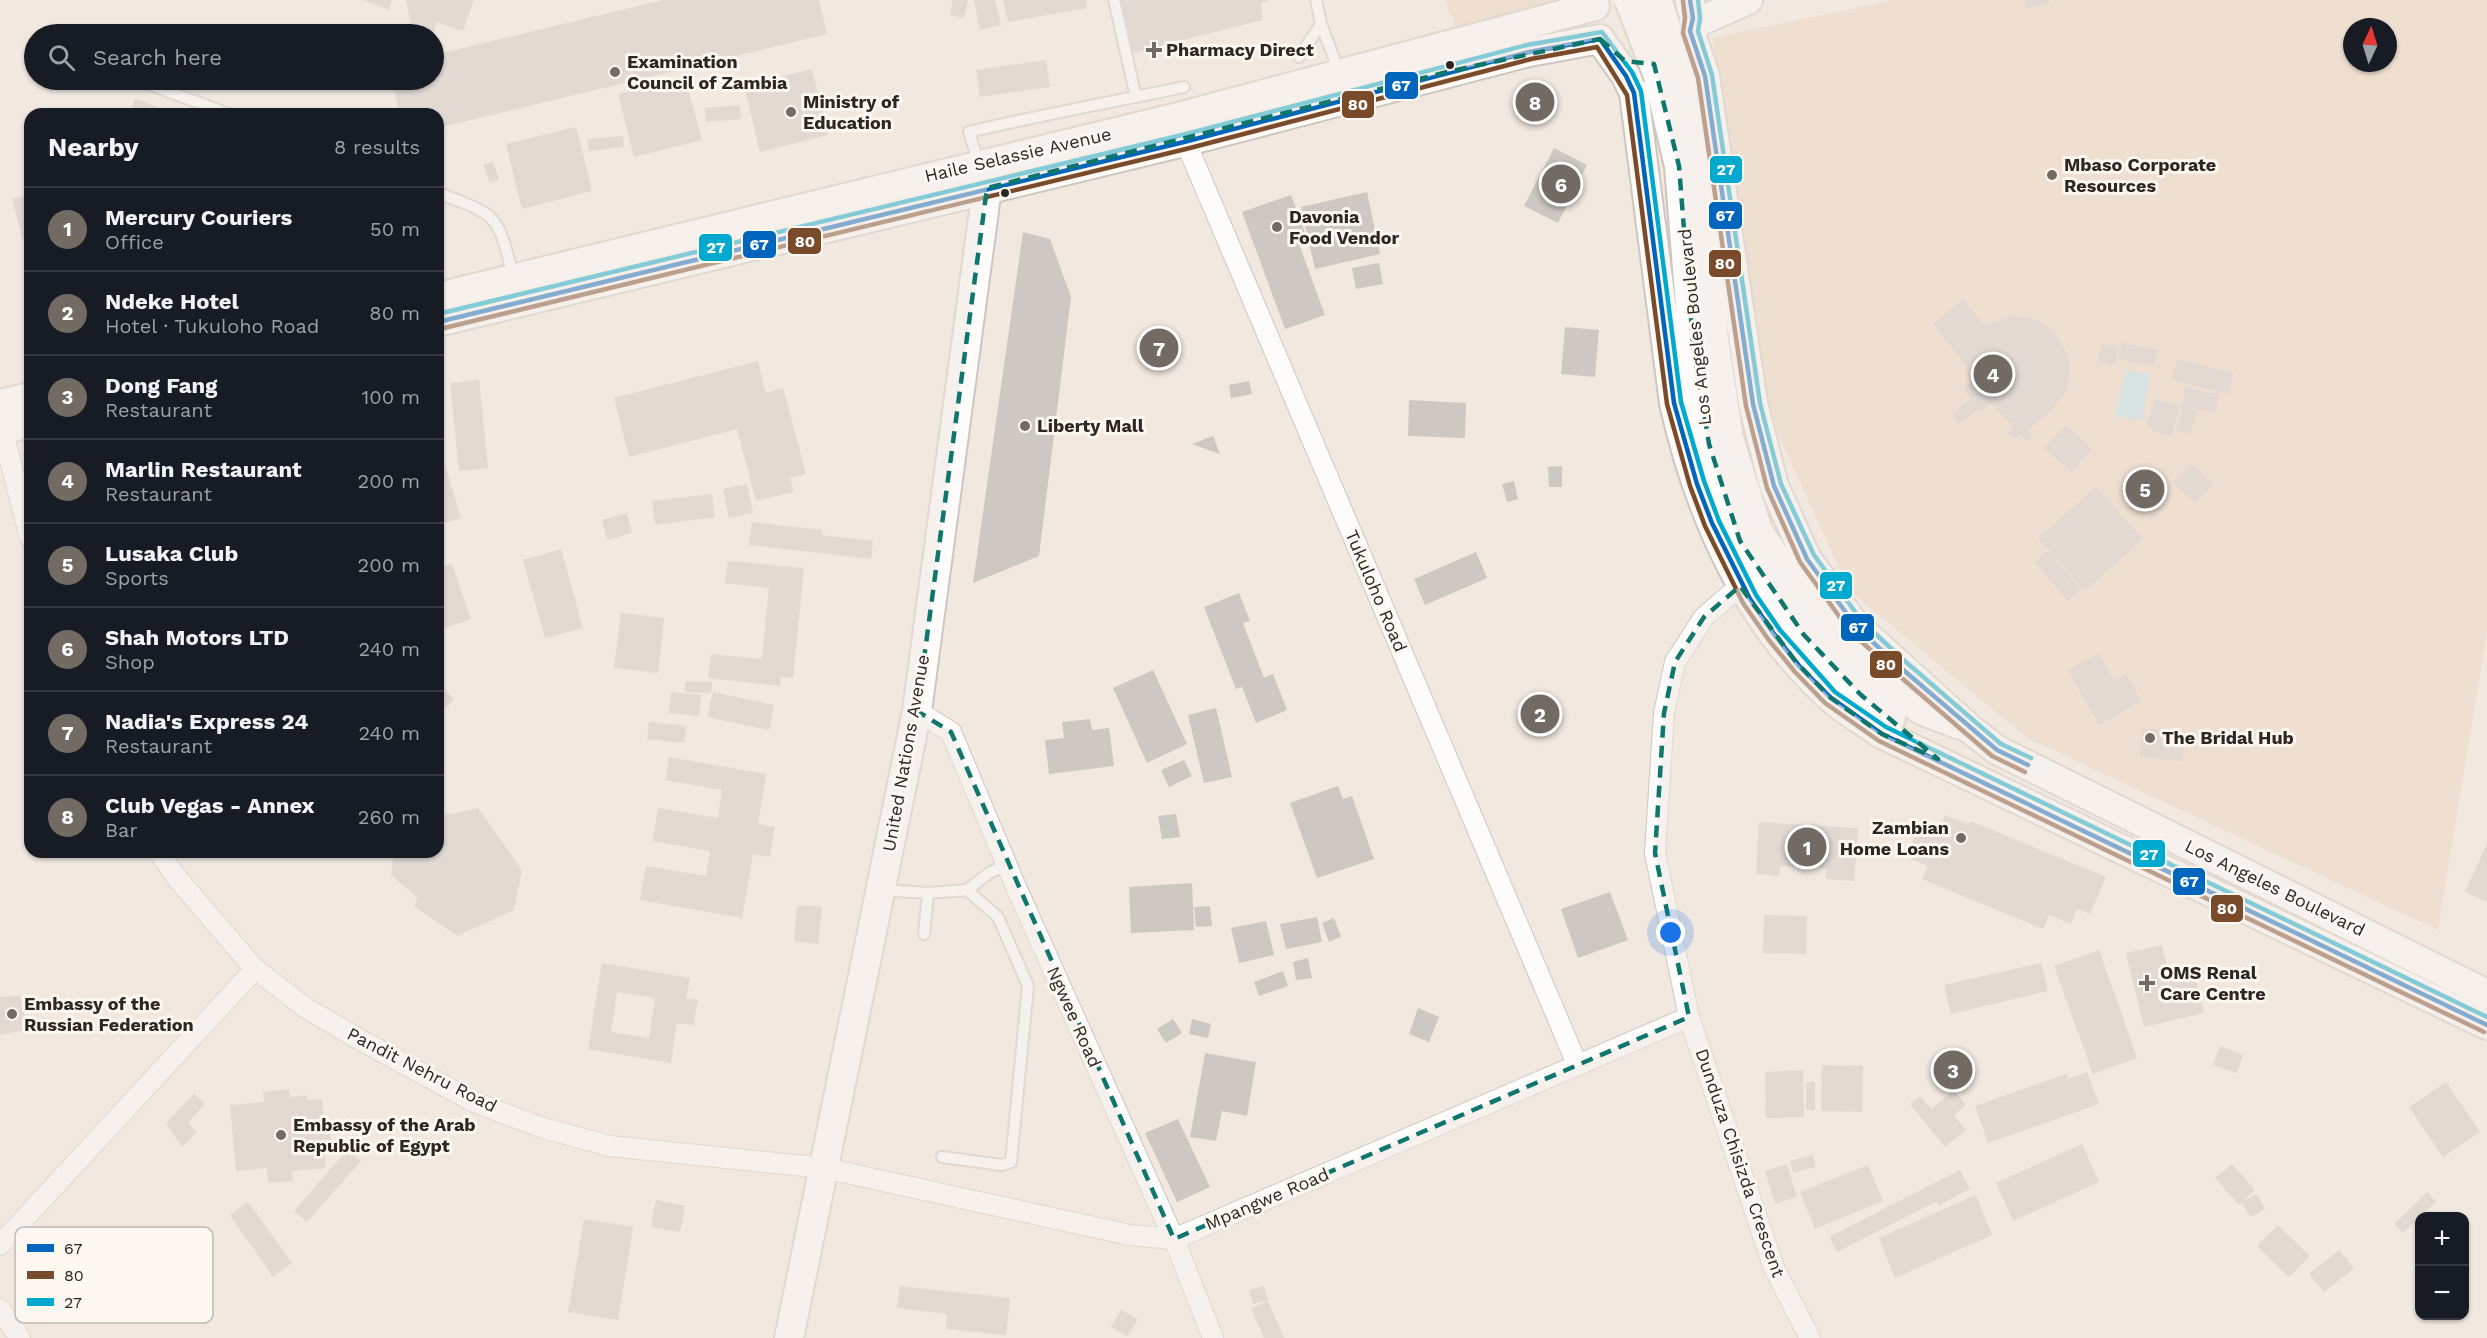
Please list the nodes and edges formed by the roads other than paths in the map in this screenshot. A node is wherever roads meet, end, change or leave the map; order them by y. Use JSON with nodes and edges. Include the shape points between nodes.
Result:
{"nodes":[{"id":1,"x":1114,"y":0,"type":"edge"},
{"id":2,"x":1316,"y":0,"type":"edge"},
{"id":3,"x":1629,"y":0,"type":"edge"},
{"id":4,"x":1657,"y":0,"type":"edge"},
{"id":5,"x":1748,"y":0,"type":"edge"},
{"id":6,"x":1596,"y":3,"type":"edge"},
{"id":7,"x":1691,"y":19,"type":"edge"},
{"id":8,"x":1321,"y":24,"type":"junction"},
{"id":9,"x":1602,"y":42,"type":"junction"},
{"id":10,"x":1299,"y":57,"type":"dead end"},
{"id":11,"x":1669,"y":72,"type":"junction"},
{"id":12,"x":1340,"y":74,"type":"junction"},
{"id":13,"x":1184,"y":87,"type":"dead end"},
{"id":14,"x":164,"y":90,"type":"edge"},
{"id":15,"x":1136,"y":97,"type":"junction"},
{"id":16,"x":213,"y":108,"type":"edge"},
{"id":17,"x":1181,"y":129,"type":"junction"},
{"id":18,"x":983,"y":176,"type":"junction"},
{"id":19,"x":444,"y":196,"type":"edge"},
{"id":20,"x":516,"y":290,"type":"junction"},
{"id":21,"x":444,"y":296,"type":"edge"},
{"id":22,"x":444,"y":320,"type":"edge"},
{"id":23,"x":24,"y":402,"type":"edge"},
{"id":24,"x":0,"y":421,"type":"edge"},
{"id":25,"x":24,"y":423,"type":"edge"},
{"id":26,"x":24,"y":515,"type":"edge"},
{"id":27,"x":1740,"y":586,"type":"junction"},
{"id":28,"x":917,"y":711,"type":"junction"},
{"id":29,"x":1970,"y":729,"type":"junction"},
{"id":30,"x":1938,"y":759,"type":"junction"},
{"id":31,"x":163,"y":858,"type":"edge"},
{"id":32,"x":1007,"y":865,"type":"junction"},
{"id":33,"x":880,"y":890,"type":"junction"},
{"id":34,"x":966,"y":890,"type":"junction"},
{"id":35,"x":928,"y":893,"type":"junction"},
{"id":36,"x":924,"y":934,"type":"dead end"},
{"id":37,"x":255,"y":969,"type":"junction"},
{"id":38,"x":2487,"y":994,"type":"edge"},
{"id":39,"x":1689,"y":1017,"type":"junction"},
{"id":40,"x":2487,"y":1025,"type":"edge"},
{"id":41,"x":1577,"y":1064,"type":"junction"},
{"id":42,"x":942,"y":1157,"type":"dead end"},
{"id":43,"x":824,"y":1168,"type":"junction"},
{"id":44,"x":17,"y":1227,"type":"edge"},
{"id":45,"x":15,"y":1229,"type":"edge"},
{"id":46,"x":1174,"y":1239,"type":"junction"},
{"id":47,"x":0,"y":1245,"type":"edge"},
{"id":48,"x":0,"y":1309,"type":"edge"},
{"id":49,"x":20,"y":1338,"type":"edge"},
{"id":50,"x":789,"y":1338,"type":"edge"},
{"id":51,"x":1213,"y":1338,"type":"edge"},
{"id":52,"x":1810,"y":1338,"type":"edge"}],
"edges":[{"from":1,"to":15,"type":"lane"},
{"from":2,"to":8,"type":"lane"},
{"from":3,"to":11,"type":"main road","name":"Los Angeles Boulevard","bridge":true},
{"from":4,"to":11,"type":"main road","name":"Los Angeles Boulevard","bridge":true},
{"from":5,"to":7,"type":"main road"},
{"from":6,"to":9,"type":"main road","via":[[1595,26]]},
{"from":6,"to":12,"type":"main road","name":"Haile Selassie Avenue"},
{"from":7,"to":9,"type":"main road","via":[[1676,53],[1652,64],[1625,61]]},
{"from":7,"to":29,"type":"main road","name":"Los Angeles Boulevard","via":[[1705,76],[1753,404],[1773,486],[1807,559],[1855,625]]},
{"from":8,"to":10,"type":"lane"},
{"from":8,"to":12,"type":"lane"},
{"from":9,"to":17,"type":"main road","name":"Haile Selassie Avenue","via":[[1529,52]]},
{"from":9,"to":27,"type":"main road","name":"Los Angeles Boulevard","via":[[1634,93],[1674,403],[1683,445]]},
{"from":11,"to":29,"type":"main road","name":"Los Angeles Boulevard","via":[[1699,162],[1714,340],[1729,438],[1758,531],[1820,621],[1875,679],[1923,711]]},
{"from":11,"to":30,"type":"main road","name":"Los Angeles Boulevard","via":[[1694,344],[1709,444],[1740,541],[1804,635],[1862,695]]},
{"from":12,"to":17,"type":"main road","name":"Haile Selassie Avenue"},
{"from":13,"to":15,"type":"lane"},
{"from":14,"to":16,"type":"lane"},
{"from":15,"to":18,"type":"lane","via":[[969,132]]},
{"from":17,"to":18,"type":"main road","name":"Haile Selassie Avenue"},
{"from":17,"to":41,"type":"street","name":"Tukuloho Road"},
{"from":18,"to":20,"type":"main road","name":"Haile Selassie Avenue"},
{"from":18,"to":28,"type":"main road","name":"United Nations Avenue"},
{"from":19,"to":20,"type":"lane","via":[[491,216],[501,230]]},
{"from":20,"to":21,"type":"main road","name":"Haile Selassie Avenue"},
{"from":20,"to":22,"type":"main road","name":"Haile Selassie Avenue"},
{"from":23,"to":24,"type":"main road"},
{"from":24,"to":25,"type":"main road"},
{"from":24,"to":26,"type":"street"},
{"from":27,"to":30,"type":"main road","name":"Los Angeles Boulevard","via":[[1796,662],[1831,698],[1882,734]]},
{"from":27,"to":39,"type":"street","name":"Dunduza Chisizda Crescent","via":[[1704,617],[1675,662],[1664,712],[1655,853]]},
{"from":28,"to":32,"type":"street","name":"Ngwee Road","via":[[951,732]]},
{"from":28,"to":33,"type":"main road","name":"United Nations Avenue"},
{"from":29,"to":38,"type":"main road","name":"Los Angeles Boulevard","via":[[1997,750]]},
{"from":30,"to":40,"type":"main road","name":"Los Angeles Boulevard"},
{"from":31,"to":37,"type":"street","name":"Pandit Nehru Road"},
{"from":32,"to":34,"type":"lane"},
{"from":32,"to":46,"type":"street","name":"Ngwee Road"},
{"from":33,"to":35,"type":"lane"},
{"from":33,"to":43,"type":"main road","name":"United Nations Avenue"},
{"from":34,"to":35,"type":"lane"},
{"from":34,"to":42,"type":"lane","via":[[998,917],[1028,986],[1011,1162],[1002,1165]]},
{"from":35,"to":36,"type":"lane"},
{"from":37,"to":43,"type":"street","name":"Pandit Nehru Road","via":[[306,1008],[367,1044],[474,1102],[543,1128],[610,1146]]},
{"from":37,"to":44,"type":"street"},
{"from":39,"to":41,"type":"street","name":"Mpangwe Road"},
{"from":39,"to":52,"type":"street","name":"Dunduza Chisizda Crescent","via":[[1774,1268]]},
{"from":41,"to":46,"type":"street","name":"Mpangwe Road"},
{"from":43,"to":46,"type":"street","name":"Mpangwe Road","via":[[1130,1235]]},
{"from":43,"to":50,"type":"main road","name":"United Nations Avenue"},
{"from":45,"to":47,"type":"street"},
{"from":46,"to":51,"type":"street","name":"Ngwee Road"},
{"from":48,"to":49,"type":"street"}]}
